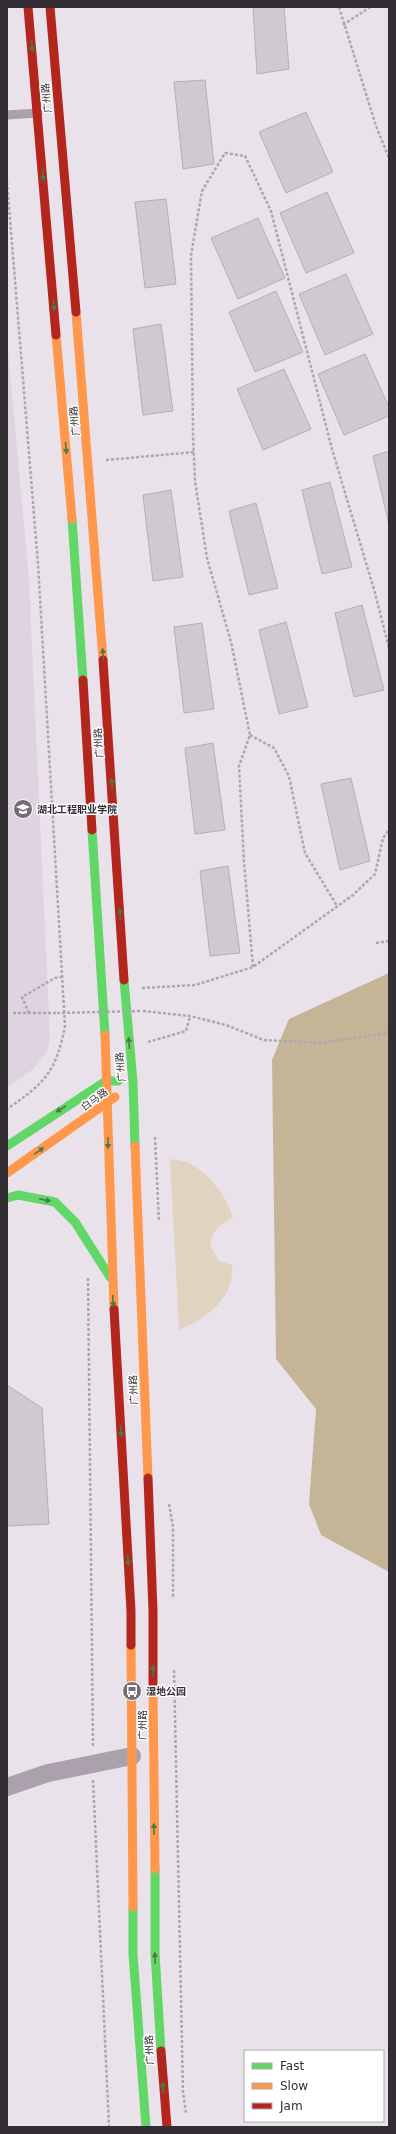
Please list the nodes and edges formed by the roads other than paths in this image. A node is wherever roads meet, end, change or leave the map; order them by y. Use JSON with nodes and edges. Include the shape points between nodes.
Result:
{"nodes":[{"id":1,"x":28,"y":7,"type":"edge"},
{"id":2,"x":50,"y":7,"type":"edge"},
{"id":3,"x":38,"y":113,"type":"junction"},
{"id":4,"x":7,"y":115,"type":"edge"},
{"id":5,"x":106,"y":1081,"type":"junction"},
{"id":6,"x":133,"y":1082,"type":"junction"},
{"id":7,"x":108,"y":1104,"type":"junction"},
{"id":8,"x":7,"y":1146,"type":"edge"},
{"id":9,"x":7,"y":1173,"type":"edge"},
{"id":10,"x":7,"y":1198,"type":"edge"},
{"id":11,"x":112,"y":1280,"type":"junction"},
{"id":12,"x":132,"y":1756,"type":"junction"},
{"id":13,"x":7,"y":1788,"type":"edge"},
{"id":14,"x":146,"y":2127,"type":"edge"},
{"id":15,"x":167,"y":2127,"type":"edge"}],
"edges":[{"from":1,"to":3,"type":"main road","name":"广州路","one_way":true},
{"from":6,"to":2,"type":"main road","name":"广州路","one_way":true,"via":[[96,557]]},
{"from":3,"to":4,"type":"lane"},
{"from":3,"to":5,"type":"main road","name":"广州路","one_way":true,"via":[[75,559],[105,1026]]},
{"from":5,"to":6,"type":"main road","name":"白马路"},
{"from":5,"to":7,"type":"main road","name":"广州路"},
{"from":5,"to":8,"type":"main road","name":"白马路","one_way":true},
{"from":6,"to":7,"type":"main road","name":"白马路"},
{"from":15,"to":6,"type":"main road","name":"广州路","one_way":true,"via":[[155,1953],[153,1611]]},
{"from":9,"to":7,"type":"main road","name":"白马路","one_way":true},
{"from":7,"to":11,"type":"main road","name":"广州路","one_way":true},
{"from":10,"to":11,"type":"main road","one_way":true,"via":[[18,1195],[55,1202],[75,1222]]},
{"from":11,"to":12,"type":"main road","name":"广州路","one_way":true,"via":[[131,1612]]},
{"from":12,"to":13,"type":"street","via":[[48,1773]]},
{"from":12,"to":14,"type":"main road","name":"广州路","via":[[133,1954]]}]}
